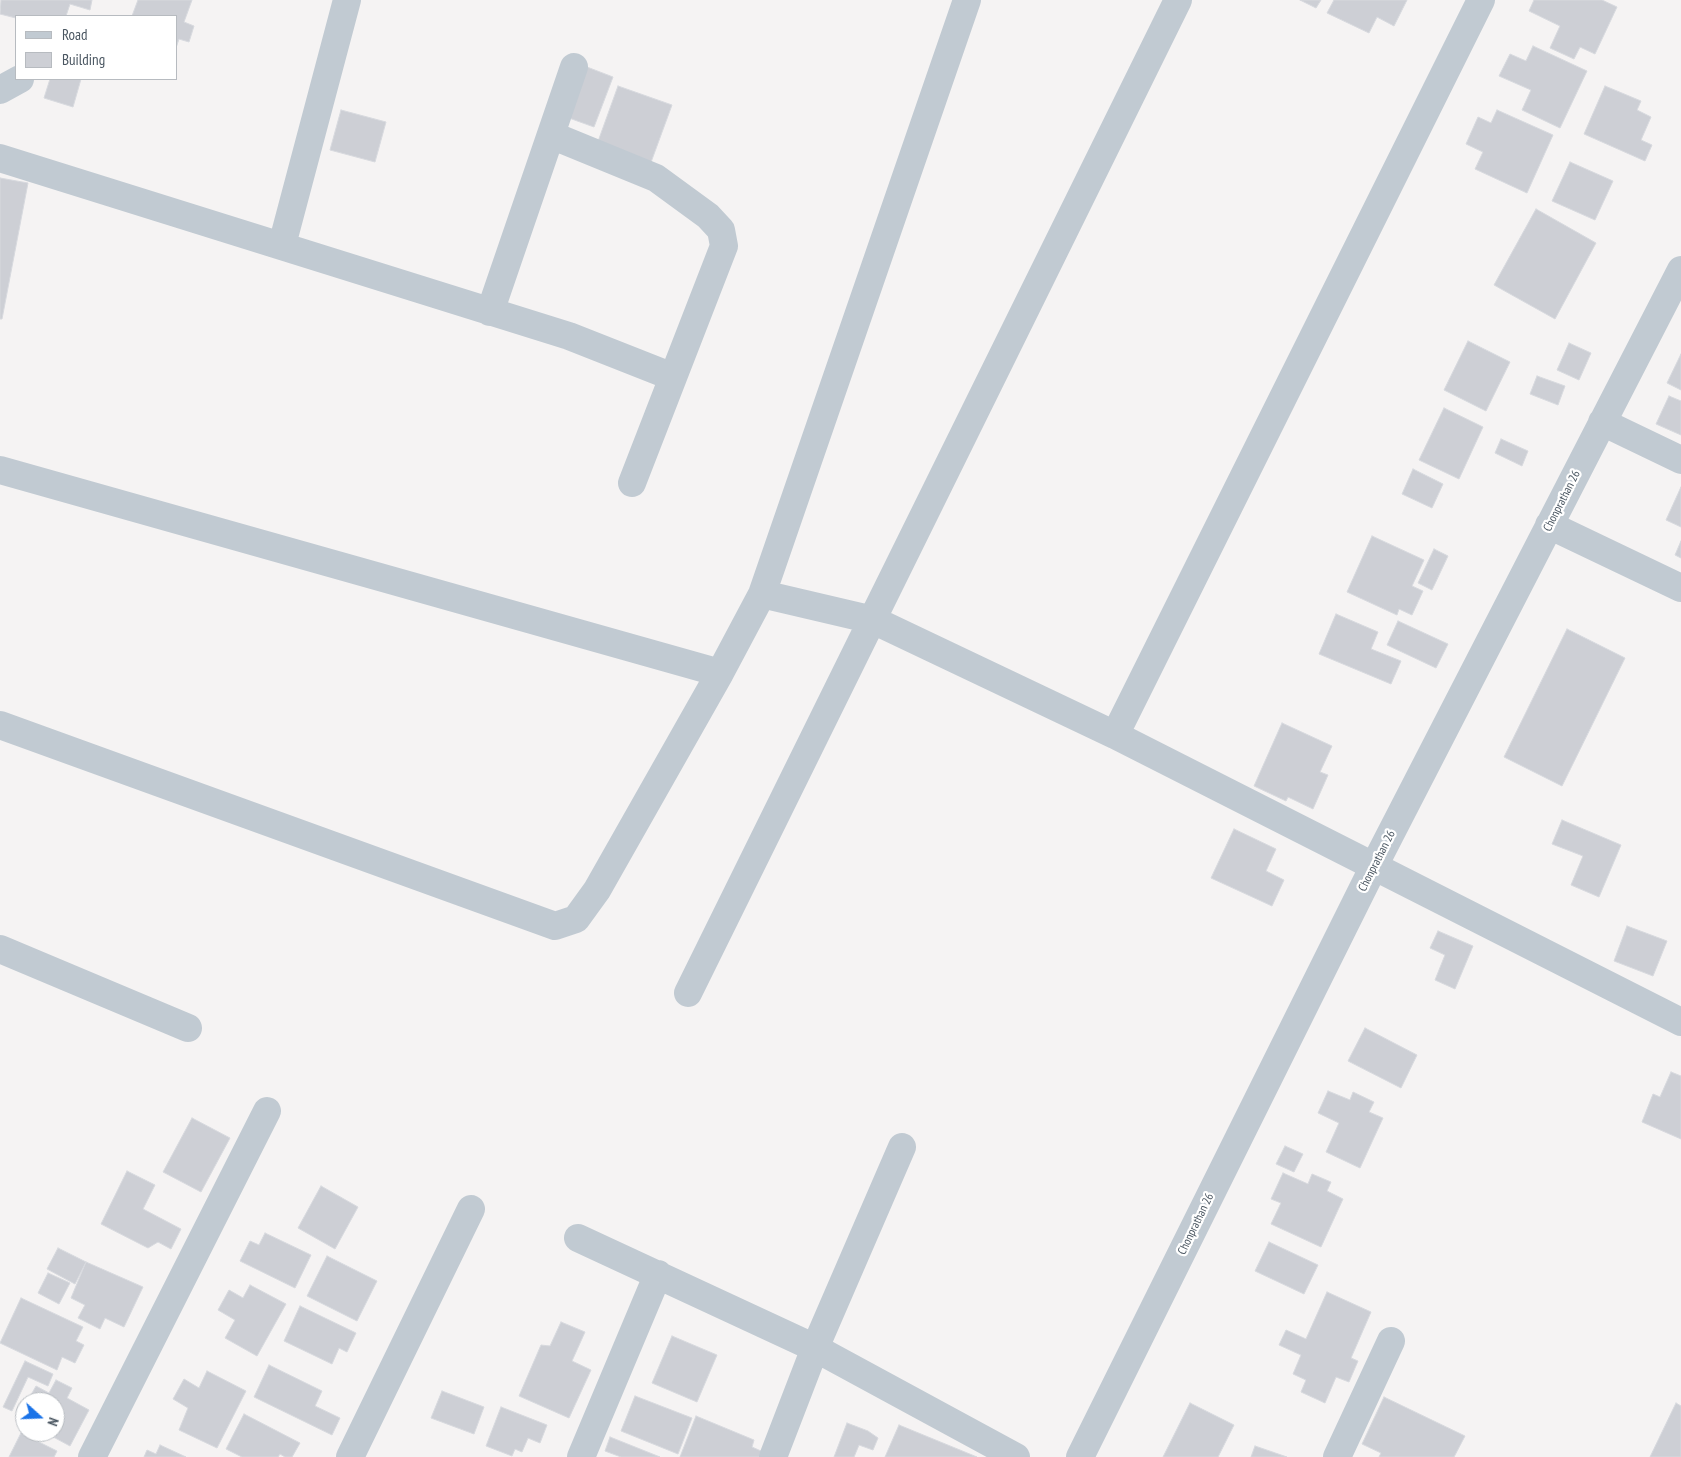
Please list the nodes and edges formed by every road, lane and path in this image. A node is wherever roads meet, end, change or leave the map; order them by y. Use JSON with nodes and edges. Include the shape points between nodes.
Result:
{"nodes":[{"id":1,"x":347,"y":0,"type":"edge"},
{"id":2,"x":967,"y":0,"type":"edge"},
{"id":3,"x":1178,"y":0,"type":"edge"},
{"id":4,"x":1481,"y":0,"type":"edge"},
{"id":5,"x":574,"y":67,"type":"dead end"},
{"id":6,"x":18,"y":80,"type":"edge"},
{"id":7,"x":0,"y":90,"type":"edge"},
{"id":8,"x":551,"y":135,"type":"junction"},
{"id":9,"x":0,"y":158,"type":"edge"},
{"id":10,"x":282,"y":245,"type":"junction"},
{"id":11,"x":1681,"y":270,"type":"edge"},
{"id":12,"x":490,"y":312,"type":"junction"},
{"id":13,"x":673,"y":377,"type":"junction"},
{"id":14,"x":1602,"y":422,"type":"junction"},
{"id":15,"x":1681,"y":460,"type":"edge"},
{"id":16,"x":0,"y":470,"type":"edge"},
{"id":17,"x":632,"y":483,"type":"dead end"},
{"id":18,"x":1549,"y":525,"type":"junction"},
{"id":19,"x":1681,"y":588,"type":"edge"},
{"id":20,"x":762,"y":594,"type":"junction"},
{"id":21,"x":873,"y":620,"type":"junction"},
{"id":22,"x":720,"y":673,"type":"junction"},
{"id":23,"x":0,"y":725,"type":"edge"},
{"id":24,"x":1115,"y":735,"type":"junction"},
{"id":25,"x":1374,"y":866,"type":"junction"},
{"id":26,"x":0,"y":949,"type":"edge"},
{"id":27,"x":688,"y":993,"type":"dead end"},
{"id":28,"x":1681,"y":1022,"type":"edge"},
{"id":29,"x":188,"y":1028,"type":"dead end"},
{"id":30,"x":268,"y":1111,"type":"dead end"},
{"id":31,"x":902,"y":1147,"type":"dead end"},
{"id":32,"x":471,"y":1209,"type":"dead end"},
{"id":33,"x":578,"y":1238,"type":"dead end"},
{"id":34,"x":658,"y":1274,"type":"junction"},
{"id":35,"x":1391,"y":1341,"type":"dead end"},
{"id":36,"x":815,"y":1348,"type":"junction"},
{"id":37,"x":92,"y":1457,"type":"edge"},
{"id":38,"x":350,"y":1457,"type":"edge"},
{"id":39,"x":581,"y":1457,"type":"edge"},
{"id":40,"x":773,"y":1457,"type":"edge"},
{"id":41,"x":1016,"y":1457,"type":"edge"},
{"id":42,"x":1080,"y":1457,"type":"edge"},
{"id":43,"x":1337,"y":1457,"type":"edge"}],
"edges":[{"from":1,"to":10,"type":"street"},
{"from":2,"to":20,"type":"street"},
{"from":3,"to":21,"type":"street"},
{"from":4,"to":24,"type":"street"},
{"from":5,"to":8,"type":"street"},
{"from":6,"to":7,"type":"street"},
{"from":8,"to":12,"type":"street"},
{"from":8,"to":13,"type":"street","via":[[656,178],[708,216],[721,230],[724,246]]},
{"from":9,"to":10,"type":"street"},
{"from":10,"to":12,"type":"street"},
{"from":11,"to":14,"type":"street","name":"Chonprathan 26"},
{"from":12,"to":13,"type":"street","via":[[569,336]]},
{"from":13,"to":17,"type":"street"},
{"from":14,"to":15,"type":"street"},
{"from":14,"to":18,"type":"street","name":"Chonprathan 26"},
{"from":16,"to":22,"type":"street"},
{"from":18,"to":19,"type":"street"},
{"from":18,"to":25,"type":"street","name":"Chonprathan 26"},
{"from":20,"to":21,"type":"street"},
{"from":20,"to":22,"type":"street"},
{"from":21,"to":24,"type":"street"},
{"from":21,"to":27,"type":"street"},
{"from":22,"to":23,"type":"street","via":[[597,890],[576,920],[555,926]]},
{"from":24,"to":25,"type":"street"},
{"from":25,"to":28,"type":"street"},
{"from":25,"to":42,"type":"street","name":"Chonprathan 26"},
{"from":26,"to":29,"type":"street"},
{"from":30,"to":37,"type":"street"},
{"from":31,"to":36,"type":"street"},
{"from":32,"to":38,"type":"street"},
{"from":33,"to":34,"type":"street"},
{"from":34,"to":36,"type":"street"},
{"from":34,"to":39,"type":"street"},
{"from":35,"to":43,"type":"street"},
{"from":36,"to":40,"type":"street"},
{"from":36,"to":41,"type":"street"}]}
